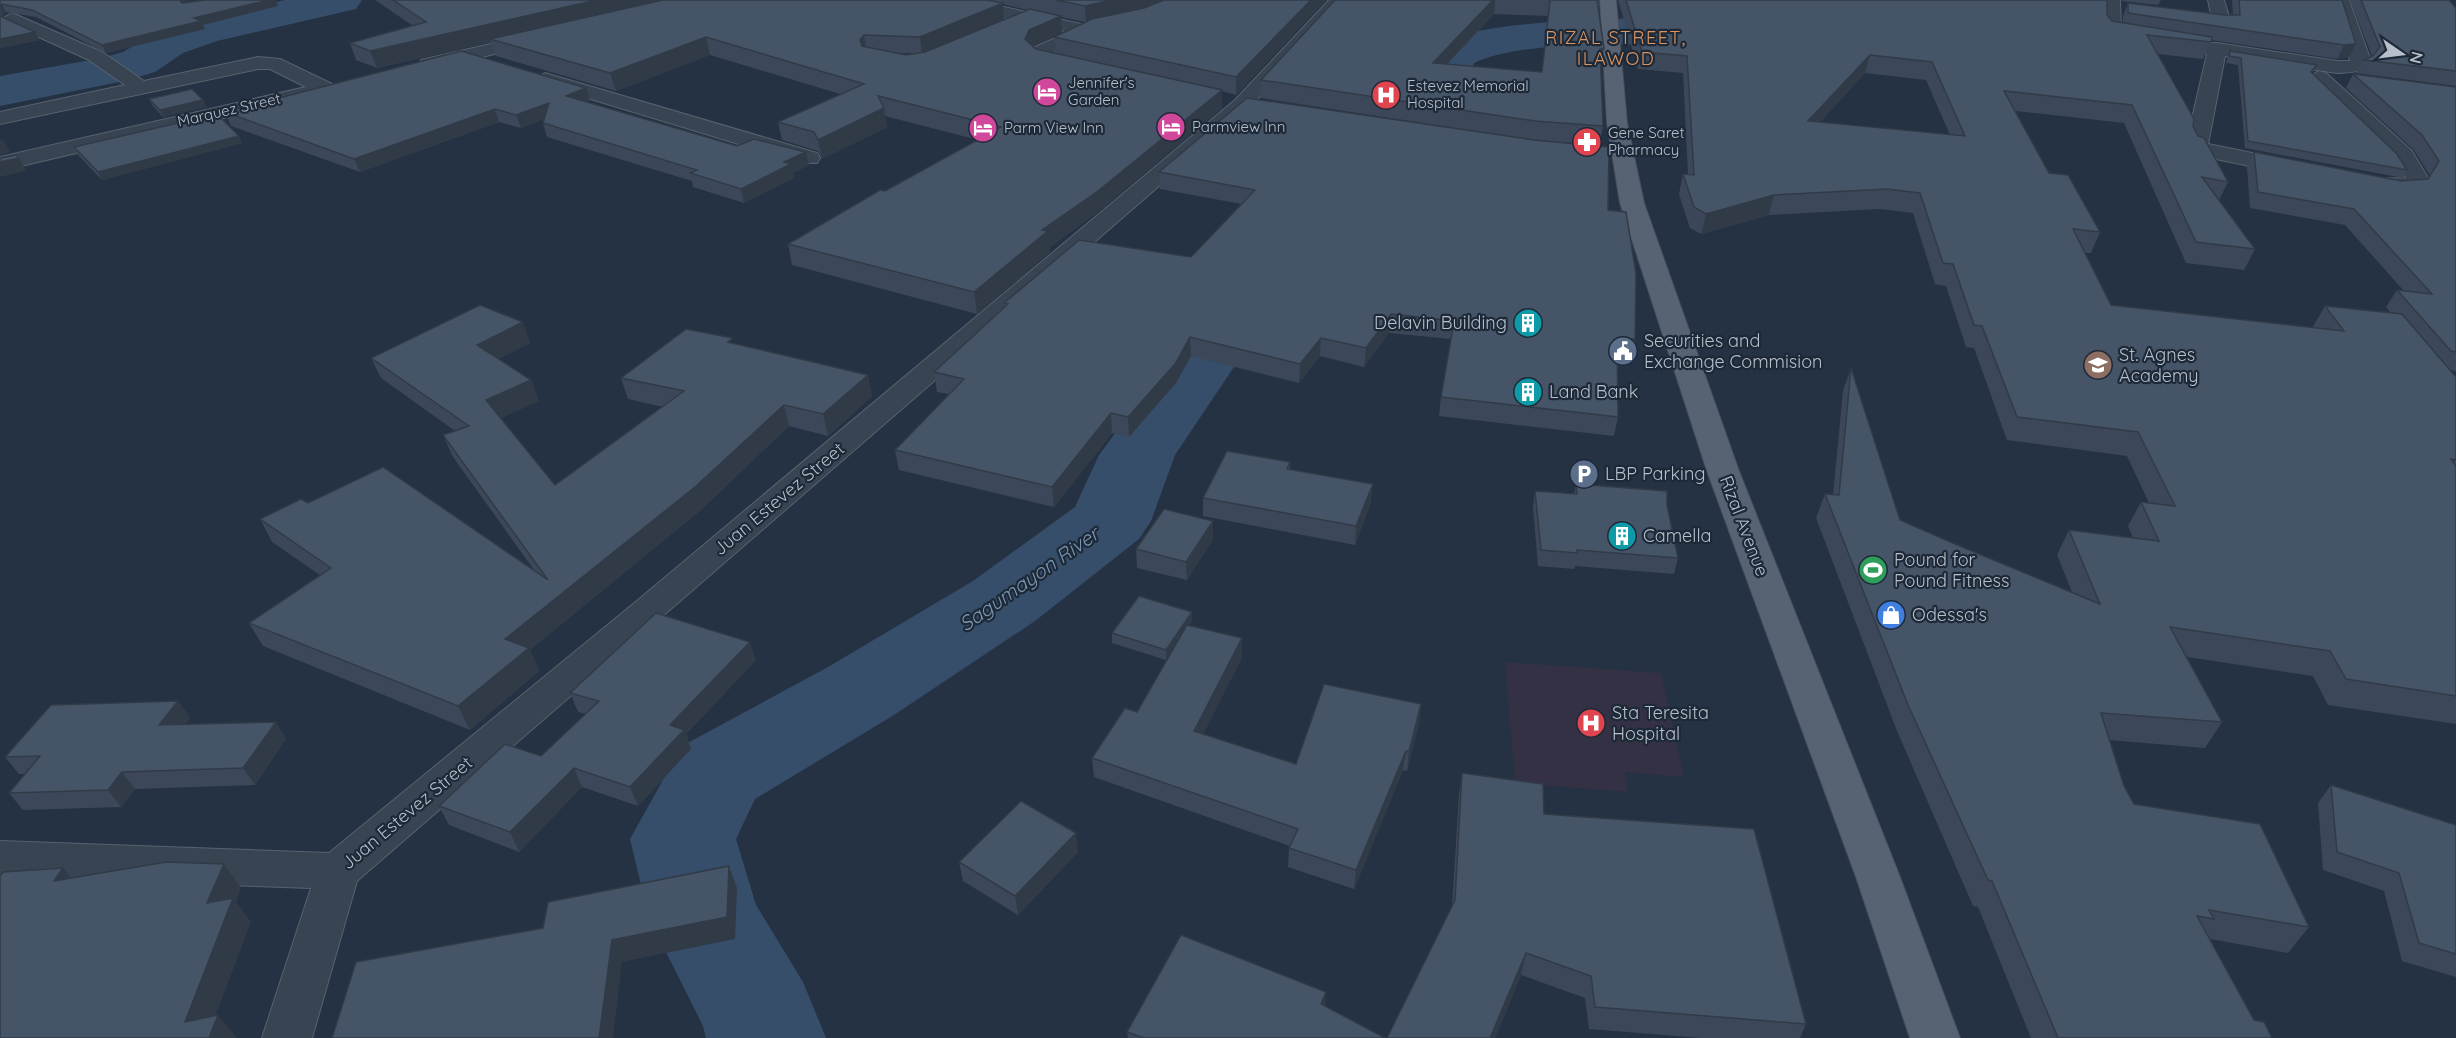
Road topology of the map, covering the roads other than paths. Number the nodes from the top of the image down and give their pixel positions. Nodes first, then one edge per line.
1 (948, 0) edge
2 (1338, 0) edge
3 (2216, 0) edge
4 (2341, 0) edge
5 (2089, 3) edge
6 (2116, 5) edge
7 (2170, 14) edge
8 (1029, 18) junction
9 (1610, 18) edge
10 (2193, 18) junction
11 (1107, 25) edge
12 (11, 26) edge
13 (1086, 30) junction
14 (998, 31) edge
15 (556, 34) edge
16 (2162, 41) edge
17 (2217, 49) junction
18 (466, 55) junction
19 (500, 65) edge
20 (411, 68) edge
21 (1091, 70) edge
22 (2319, 71) junction
23 (523, 72) edge
24 (345, 83) edge
25 (2365, 83) edge
26 (139, 87) junction
27 (324, 88) junction
28 (0, 118) edge
29 (809, 158) edge
30 (0, 164) edge
31 (2312, 172) edge
32 (2358, 181) edge
33 (0, 859) edge
34 (338, 871) junction
35 (287, 1038) edge
36 (1935, 1038) edge

1 - 8 street
2 - 34 street, Juan Estevez Street
3 - 10 street
4 - 22 street
5 - 6 street
6 - 16 street
7 - 10 street
8 - 13 street
8 - 14 street
9 - 36 main road, Rizal Avenue
10 - 17 street
11 - 13 street
12 - 26 street
13 - 21 street
15 - 18 street
17 - 22 street
17 - 31 street
18 - 19 street
18 - 20 street
22 - 25 street
22 - 32 street
23 - 29 street
24 - 27 street, Marquez Street
26 - 27 street
26 - 28 street
27 - 30 street, Marquez Street
33 - 34 street
34 - 35 street, Juan Estevez Street

